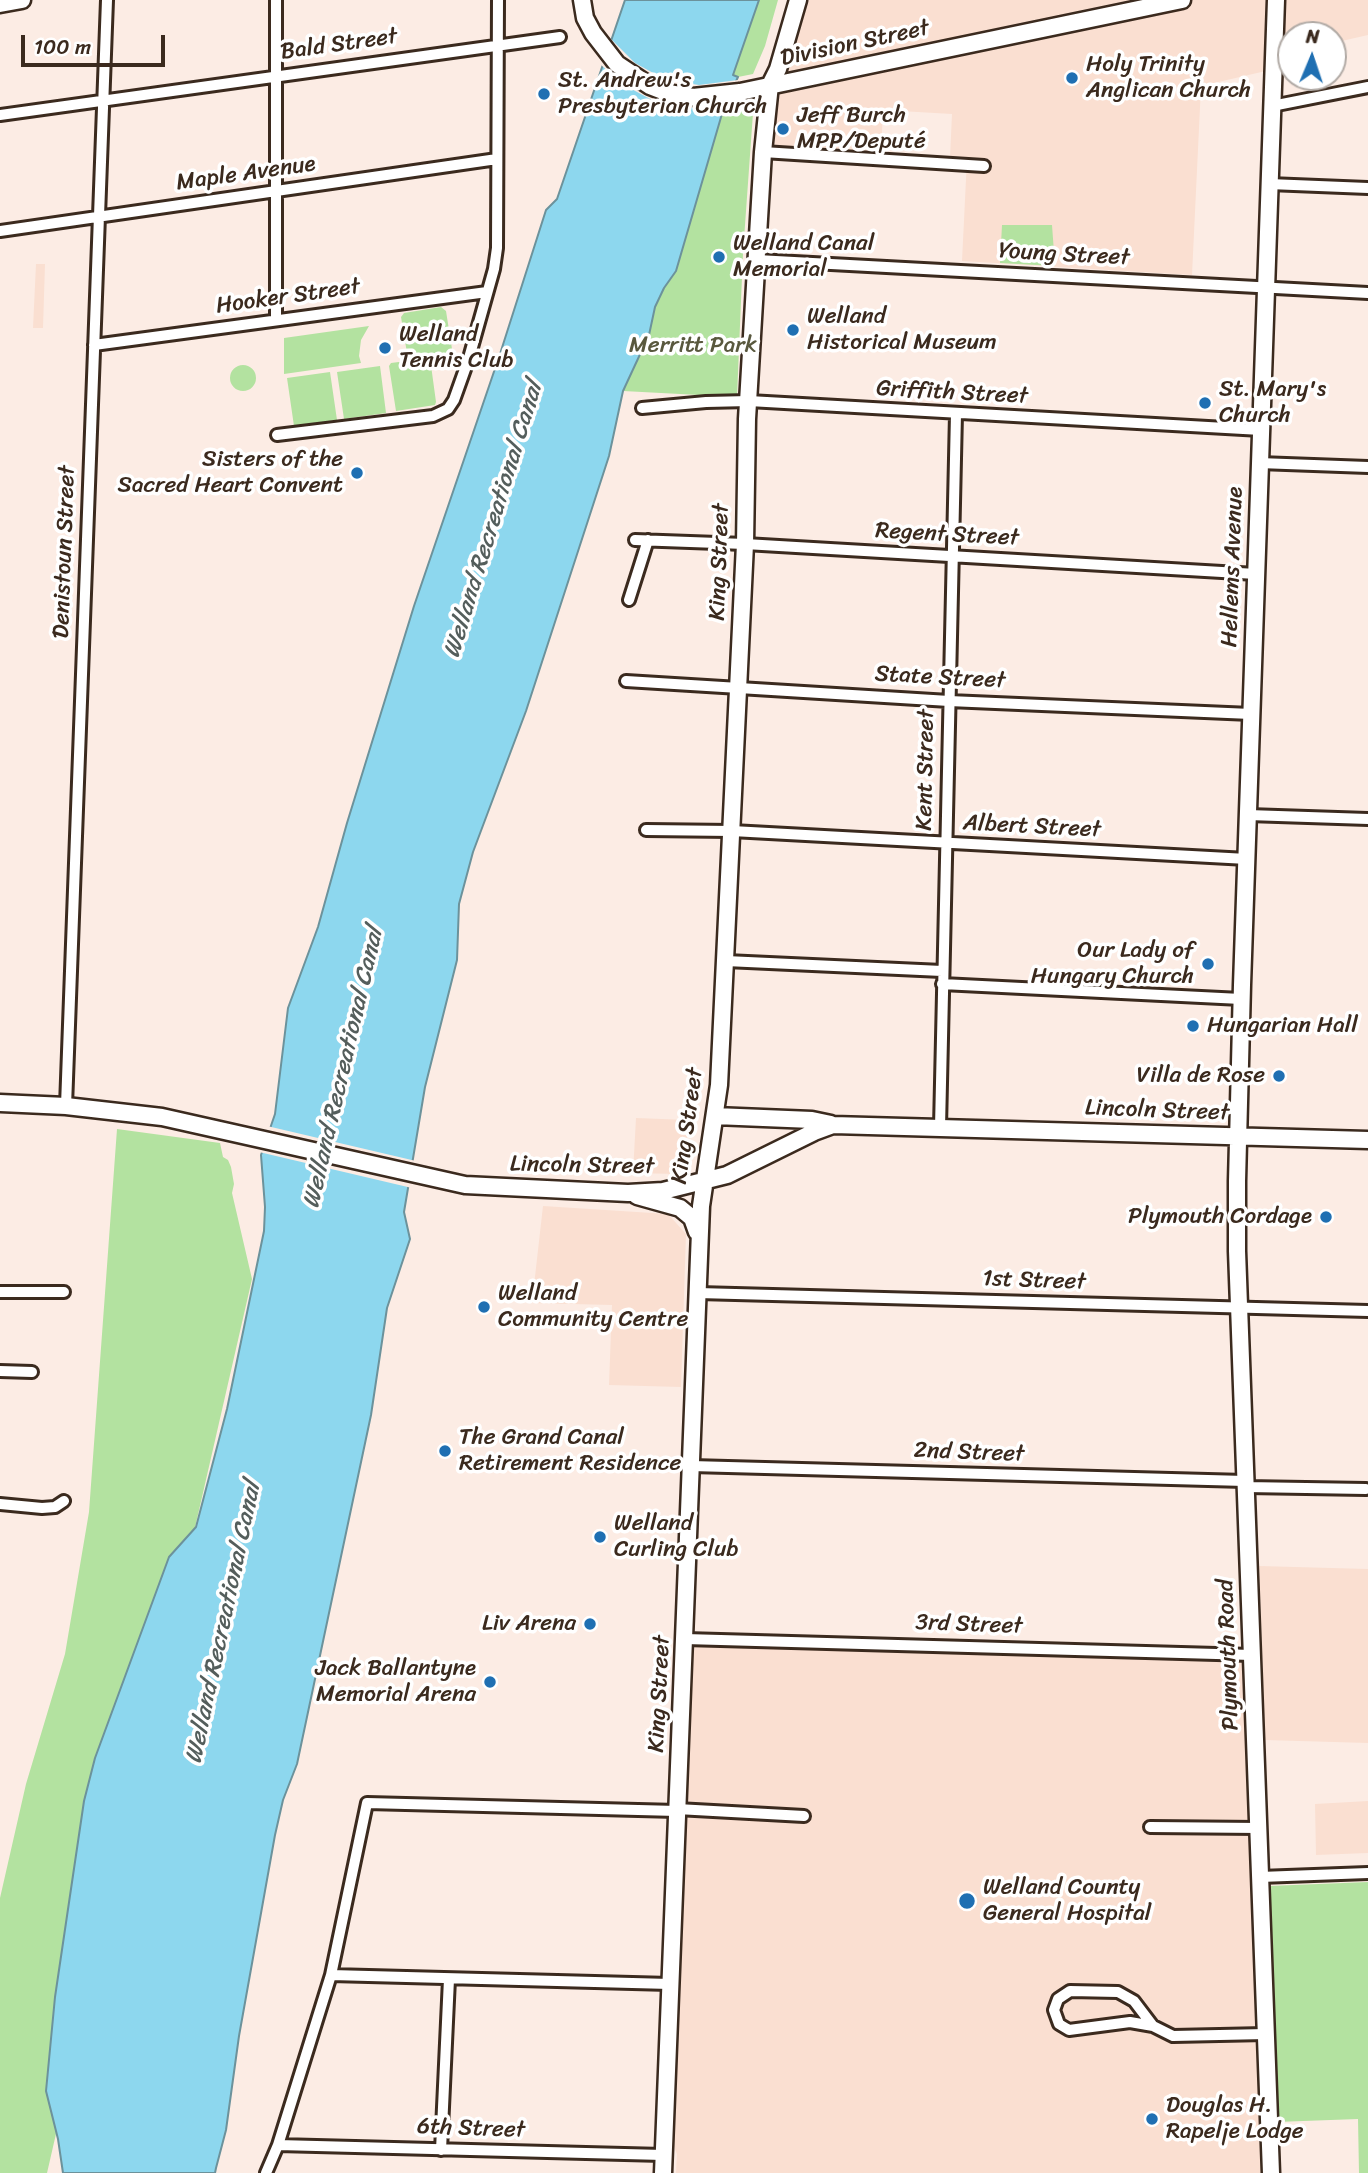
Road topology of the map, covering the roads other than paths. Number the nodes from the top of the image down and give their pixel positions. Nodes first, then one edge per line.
1 (22, 0) edge
2 (107, 0) edge
3 (276, 0) edge
4 (498, 0) edge
5 (582, 0) edge
6 (786, 0) edge
7 (798, 0) edge
8 (1182, 0) edge
9 (1276, 0) edge
10 (0, 4) edge
11 (1131, 5) edge
12 (560, 37) dead end
13 (498, 44) junction
14 (276, 76) junction
15 (770, 85) junction
16 (1368, 87) edge
17 (103, 100) junction
18 (1272, 106) junction
19 (0, 115) edge
20 (763, 152) junction
21 (497, 159) junction
22 (984, 166) dead end
23 (1269, 184) junction
24 (1368, 188) edge
25 (276, 190) junction
26 (99, 217) junction
27 (0, 231) edge
28 (757, 260) junction
29 (1265, 288) junction
30 (488, 292) junction
31 (1368, 293) edge
32 (276, 320) junction
33 (94, 345) junction
34 (749, 401) junction
35 (642, 408) dead end
36 (956, 414) junction
37 (1261, 430) junction
38 (277, 435) dead end
39 (1259, 463) junction
40 (1368, 467) edge
41 (635, 540) dead end
42 (648, 540) junction
43 (745, 544) junction
44 (953, 557) junction
45 (1256, 574) junction
46 (629, 600) dead end
47 (626, 681) dead end
48 (738, 687) junction
49 (949, 701) junction
50 (1251, 714) junction
51 (1248, 815) junction
52 (1368, 819) edge
53 (646, 830) dead end
54 (732, 831) junction
55 (946, 843) junction
56 (1247, 859) junction
57 (726, 961) junction
58 (942, 971) junction
59 (942, 984) junction
60 (1241, 999) junction
61 (0, 1103) edge
62 (66, 1105) junction
63 (715, 1116) junction
64 (833, 1125) junction
65 (940, 1127) junction
66 (1238, 1136) junction
67 (1368, 1140) edge
68 (704, 1182) junction
69 (628, 1193) junction
70 (699, 1238) junction
71 (0, 1292) edge
72 (64, 1292) dead end
73 (698, 1293) junction
74 (1240, 1308) junction
75 (1368, 1311) edge
76 (0, 1371) edge
77 (32, 1372) dead end
78 (691, 1466) junction
79 (1245, 1484) junction
80 (1366, 1489) dead end
81 (64, 1501) dead end
82 (0, 1504) edge
83 (685, 1639) junction
84 (1252, 1655) junction
85 (677, 1810) junction
86 (804, 1816) dead end
87 (1150, 1826) dead end
88 (1259, 1828) junction
89 (1368, 1873) edge
90 (1260, 1877) junction
91 (331, 1975) junction
92 (449, 1979) junction
93 (670, 1984) junction
94 (1153, 2026) junction
95 (1266, 2034) junction
96 (278, 2145) junction
97 (441, 2150) junction
98 (663, 2155) junction
99 (266, 2173) edge
100 (663, 2173) edge
101 (1271, 2173) edge

1 - 10 main road
2 - 17 street, Denistoun Street
3 - 14 street
4 - 13 street
5 - 15 main road, Division Street
6 - 15 main road, King Street
7 - 15 main road, King Street
8 - 11 main road, Division Street
9 - 18 main road, Hellems Avenue
11 - 15 main road, Division Street
12 - 13 street, Bald Street
13 - 14 street, Bald Street
13 - 21 street
14 - 17 street, Bald Street
14 - 25 street
15 - 20 main road, King Street
16 - 18 street
17 - 19 street, Bald Street
17 - 26 street, Denistoun Street
18 - 23 main road, Hellems Avenue
20 - 22 street
20 - 28 main road, King Street
21 - 25 street, Maple Avenue
21 - 30 street
23 - 24 street
23 - 29 main road, Hellems Avenue
25 - 26 street, Maple Avenue
25 - 32 street
26 - 27 street, Maple Avenue
26 - 33 street, Denistoun Street
28 - 29 street, Young Street
28 - 34 main road, King Street
29 - 31 street, Young Street
29 - 37 main road, Hellems Avenue
30 - 32 street, Hooker Street
30 - 38 street
32 - 33 street, Hooker Street
33 - 62 street, Denistoun Street
34 - 35 street, Griffith Street
34 - 36 street, Griffith Street
34 - 43 main road, King Street
36 - 37 street, Griffith Street
36 - 44 street, Kent Street
37 - 39 main road, Hellems Avenue
39 - 40 street
39 - 45 main road, Hellems Avenue
41 - 42 street, Regent Street
42 - 43 street, Regent Street
42 - 46 street
43 - 44 street, Regent Street
43 - 48 main road, King Street
44 - 45 street, Regent Street
44 - 49 street, Kent Street
45 - 50 main road, Hellems Avenue
47 - 48 street, State Street
48 - 49 street, State Street
48 - 54 main road, King Street
49 - 50 street, State Street
49 - 55 street, Kent Street
50 - 51 main road, Hellems Avenue
51 - 52 street
51 - 56 main road, Hellems Avenue
53 - 54 street, Albert Street
54 - 55 street, Albert Street
54 - 57 main road, King Street
55 - 56 street, Albert Street
55 - 58 street, Kent Street
56 - 60 main road, Hellems Avenue
57 - 58 street
57 - 63 main road, King Street
58 - 59 street, Kent Street
59 - 60 street
59 - 65 street, Kent Street
60 - 66 main road, Hellems Avenue
61 - 62 main road, Lincoln Street
62 - 69 main road, Lincoln Street
63 - 64 main road
63 - 68 main road, King Street
64 - 65 main road, Lincoln Street
64 - 68 main road, Lincoln Street
65 - 66 main road, Lincoln Street
66 - 67 main road, Lincoln Street
66 - 74 main road, Plymouth Road
68 - 69 main road, Lincoln Street
68 - 70 main road, King Street
69 - 70 main road
70 - 73 main road, King Street
71 - 72 street
73 - 74 street, 1st Street
73 - 78 main road, King Street
74 - 75 street, 1st Street
74 - 79 main road, Plymouth Road
76 - 77 street
78 - 79 street, 2nd Street
78 - 83 main road, King Street
79 - 80 street, 2nd Street
79 - 84 main road, Plymouth Road
81 - 82 street
83 - 84 street, 3rd Street
83 - 85 main road, King Street
84 - 88 main road, Plymouth Road
85 - 86 street
85 - 91 street
85 - 93 main road, King Street
87 - 88 street
88 - 90 main road, Plymouth Road
89 - 90 street
90 - 95 main road, Plymouth Road
91 - 92 street
91 - 96 street
92 - 93 street
92 - 97 street
93 - 98 main road, King Street
94 - 94 street
94 - 95 street
95 - 101 main road, Plymouth Road
96 - 97 street, 6th Street
96 - 99 street
97 - 98 street, 6th Street
98 - 100 main road, King Street

